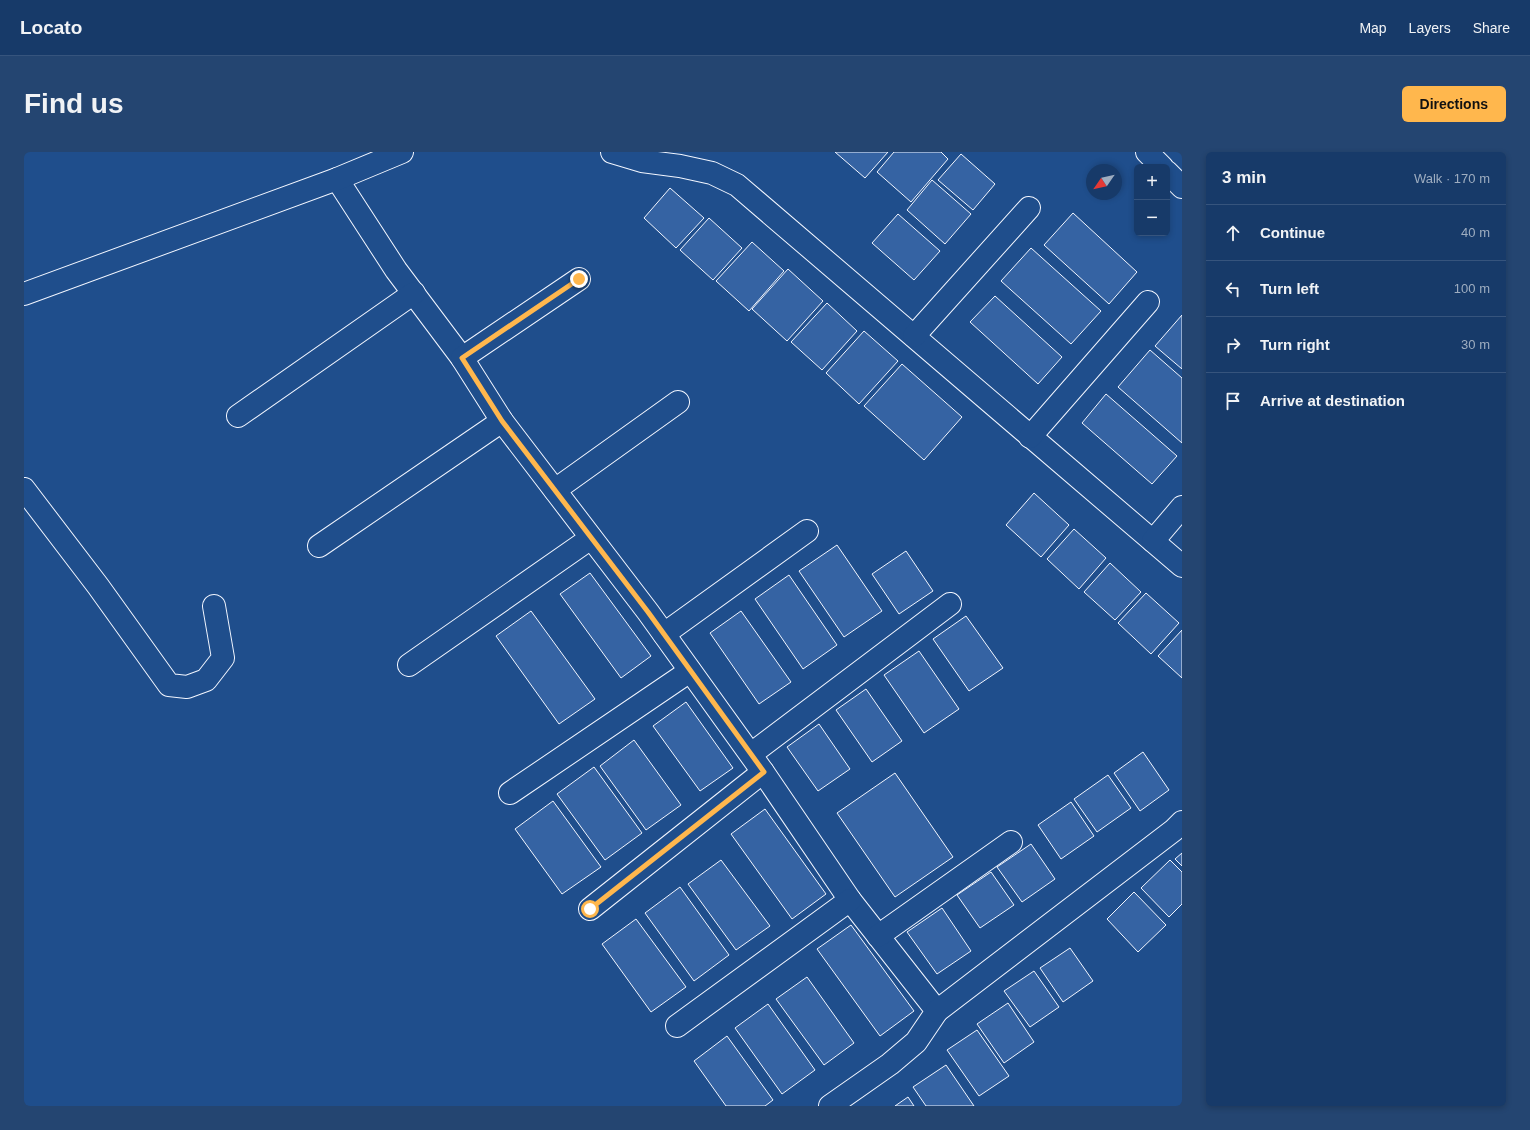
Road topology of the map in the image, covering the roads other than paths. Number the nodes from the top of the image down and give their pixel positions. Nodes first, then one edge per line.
1 (402, 152) edge
2 (612, 152) edge
3 (1147, 152) edge
4 (1159, 164) edge
5 (1170, 175) edge
6 (337, 179) junction
7 (1182, 187) edge
8 (1029, 208) dead end
9 (579, 279) dead end
10 (414, 293) junction
11 (24, 294) edge
12 (1148, 302) dead end
13 (914, 336) junction
14 (462, 358) junction
15 (678, 402) dead end
16 (238, 416) dead end
17 (502, 421) junction
18 (1030, 437) junction
19 (24, 489) edge
20 (556, 490) junction
21 (1182, 507) edge
22 (807, 531) dead end
23 (591, 538) junction
24 (1153, 541) junction
25 (319, 546) dead end
26 (1182, 566) edge
27 (950, 604) dead end
28 (214, 606) dead end
29 (664, 634) junction
30 (409, 665) dead end
31 (690, 671) junction
32 (751, 754) junction
33 (764, 772) junction
34 (510, 793) dead end
35 (1182, 822) edge
36 (1011, 842) dead end
37 (850, 900) junction
38 (590, 909) dead end
39 (878, 936) junction
40 (937, 1011) junction
41 (677, 1026) dead end
42 (830, 1106) edge

1 - 6 street
2 - 13 street
3 - 4 street
5 - 7 street
6 - 10 street
6 - 11 street
8 - 13 street
9 - 14 street
10 - 14 street
10 - 16 street
12 - 18 street
13 - 18 street
14 - 17 street
15 - 20 street
17 - 20 street
17 - 25 street
18 - 24 street
19 - 28 street
20 - 23 street
21 - 24 street
22 - 29 street
23 - 29 street
23 - 30 street
24 - 26 street
27 - 32 street
29 - 31 street
31 - 32 street
31 - 34 street
32 - 33 street
33 - 37 street
33 - 38 street
35 - 40 street
36 - 39 street
37 - 39 street
37 - 41 street
39 - 40 street
40 - 42 street

